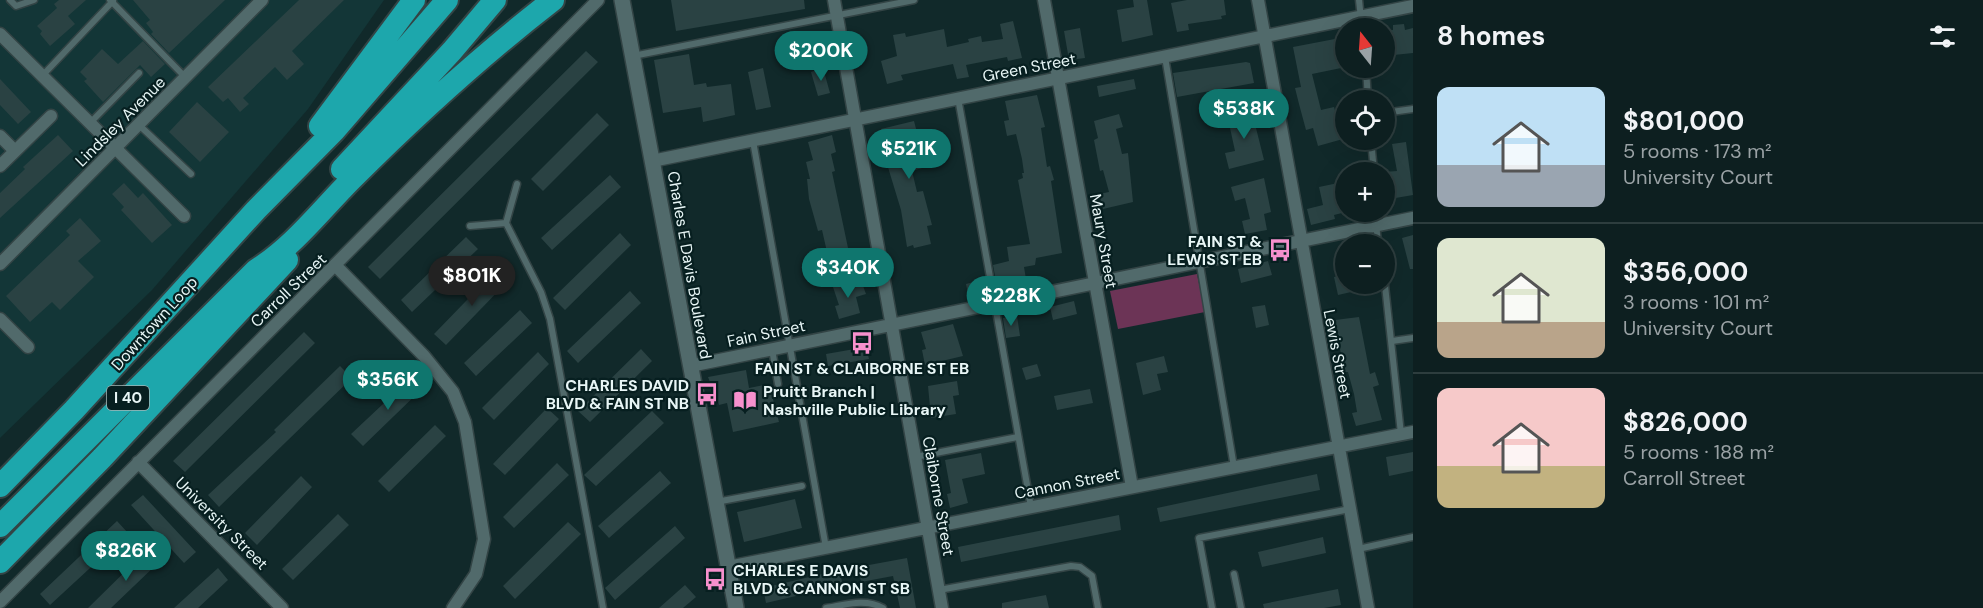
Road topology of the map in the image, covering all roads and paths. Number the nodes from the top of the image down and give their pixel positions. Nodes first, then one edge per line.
1 (10, 0) edge
2 (34, 0) edge
3 (262, 0) edge
4 (414, 0) edge
5 (447, 0) edge
6 (495, 0) edge
7 (552, 0) edge
8 (598, 0) edge
9 (621, 0) edge
10 (834, 0) edge
11 (914, 0) edge
12 (1044, 0) edge
13 (1258, 0) edge
14 (1359, 0) edge
15 (112, 1) edge
16 (1413, 6) edge
17 (836, 16) junction
18 (1361, 18) edge
19 (1374, 18) edge
20 (1335, 26) edge
21 (0, 34) edge
22 (1265, 35) junction
23 (632, 56) junction
24 (1165, 56) junction
25 (139, 73) dead end
26 (41, 76) junction
27 (186, 78) junction
28 (1058, 79) junction
29 (957, 98) junction
30 (1413, 109) edge
31 (1395, 111) edge
32 (51, 116) dead end
33 (855, 120) junction
34 (89, 124) junction
35 (139, 125) junction
36 (0, 136) edge
37 (753, 141) junction
38 (116, 149) junction
39 (15, 151) junction
40 (652, 161) junction
41 (0, 165) edge
42 (190, 174) dead end
43 (351, 180) junction
44 (517, 184) dead end
45 (256, 210) junction
46 (183, 216) dead end
47 (1413, 218) edge
48 (1375, 222) edge
49 (506, 223) junction
50 (470, 226) dead end
51 (1375, 226) junction
52 (1376, 234) edge
53 (1300, 241) junction
54 (1200, 261) junction
55 (0, 264) edge
56 (336, 266) junction
57 (256, 270) junction
58 (1094, 283) junction
59 (1386, 294) edge
60 (993, 303) junction
61 (0, 319) edge
62 (891, 323) junction
63 (1413, 338) edge
64 (1392, 341) junction
65 (791, 344) junction
66 (28, 347) dead end
67 (772, 349) junction
68 (690, 366) junction
69 (778, 384) dead end
70 (74, 410) junction
71 (1407, 433) edge
72 (1018, 437) junction
73 (1339, 446) junction
74 (915, 457) junction
75 (138, 462) junction
76 (1234, 467) junction
77 (0, 468) edge
78 (0, 486) edge
79 (802, 486) dead end
80 (1132, 487) junction
81 (716, 502) junction
82 (1031, 507) junction
83 (1350, 509) junction
84 (0, 526) edge
85 (927, 527) junction
86 (1413, 537) edge
87 (826, 548) junction
88 (1357, 549) junction
89 (0, 562) edge
90 (728, 567) junction
91 (1234, 574) dead end
92 (939, 590) junction
93 (0, 602) edge
94 (282, 608) edge
95 (453, 608) edge
96 (603, 608) edge
97 (736, 608) edge
98 (826, 608) edge
99 (883, 608) edge
100 (942, 608) edge
101 (1098, 608) edge
102 (1212, 608) edge
103 (1240, 608) edge
104 (1368, 608) edge

1 - 2 lane
3 - 27 street, Lindsley Avenue
4 - 45 highway
5 - 45 highway, I 40
6 - 57 highway
7 - 43 highway, I 40
8 - 56 street, Carroll Street
9 - 23 street, Charles E Davis Boulevard
10 - 17 street, Claiborne Street
11 - 17 lane
12 - 28 street, Maury Street
13 - 22 street, Lewis Street
14 - 18 lane
15 - 26 lane
15 - 27 lane
16 - 19 street, Green Street
17 - 23 lane
17 - 33 street, Claiborne Street
20 - 22 street, Green Street
21 - 26 street
22 - 24 street, Green Street
22 - 53 street, Lewis Street
23 - 40 street, Charles E Davis Boulevard
24 - 28 street, Green Street
24 - 54 lane
25 - 34 lane
26 - 34 street
27 - 35 street, Lindsley Avenue
28 - 29 street, Green Street
28 - 58 street, Maury Street
29 - 33 street, Green Street
29 - 60 lane
30 - 31 lane
32 - 39 street
33 - 37 street, Green Street
33 - 62 street, Claiborne Street
34 - 38 street
35 - 38 street, Lindsley Avenue
35 - 42 lane
36 - 39 street
37 - 40 street, Green Street
37 - 65 lane
38 - 46 street
38 - 55 street, Lindsley Avenue
39 - 41 street
40 - 68 street, Charles E Davis Boulevard
43 - 57 highway, I 40
43 - 89 highway
44 - 49 lane
45 - 70 highway, Downtown Loop / I 40
47 - 51 street, Fain Street
48 - 51 lane
49 - 50 lane
49 - 96 lane
51 - 52 lane
51 - 53 street, Fain Street
53 - 54 street, Fain Street
53 - 73 street, Lewis Street
54 - 58 street, Fain Street
54 - 76 lane
56 - 75 street, Carroll Street
56 - 95 street
57 - 84 highway, Downtown Loop / I 40
58 - 60 street, Fain Street
58 - 80 street, Maury Street
59 - 64 lane
60 - 62 street, Fain Street
60 - 72 lane
61 - 66 street
62 - 65 street, Fain Street
62 - 74 street, Claiborne Street
63 - 64 lane
64 - 71 lane
65 - 67 street, Fain Street
65 - 87 lane
67 - 68 street, Fain Street
67 - 69 lane
68 - 81 street, Charles E Davis Boulevard
70 - 77 highway
70 - 78 highway, Downtown Loop / I 40
71 - 73 street, Cannon Street
72 - 74 lane
72 - 82 lane
73 - 76 street, Cannon Street
73 - 83 street, Lewis Street
74 - 85 street, Claiborne Street
75 - 93 street, Carroll Street
75 - 94 street, University Street
76 - 80 street, Cannon Street
79 - 81 lane
80 - 82 street, Cannon Street
81 - 90 street, Charles E Davis Boulevard
82 - 85 street, Cannon Street
83 - 88 street, Lewis Street
83 - 102 lane
85 - 87 street, Cannon Street
85 - 92 street, Claiborne Street
86 - 88 lane
87 - 90 street, Cannon Street
88 - 104 street, Lewis Street
90 - 97 street, Charles E Davis Boulevard
91 - 103 lane
92 - 100 street, Claiborne Street
92 - 101 lane
98 - 99 lane

